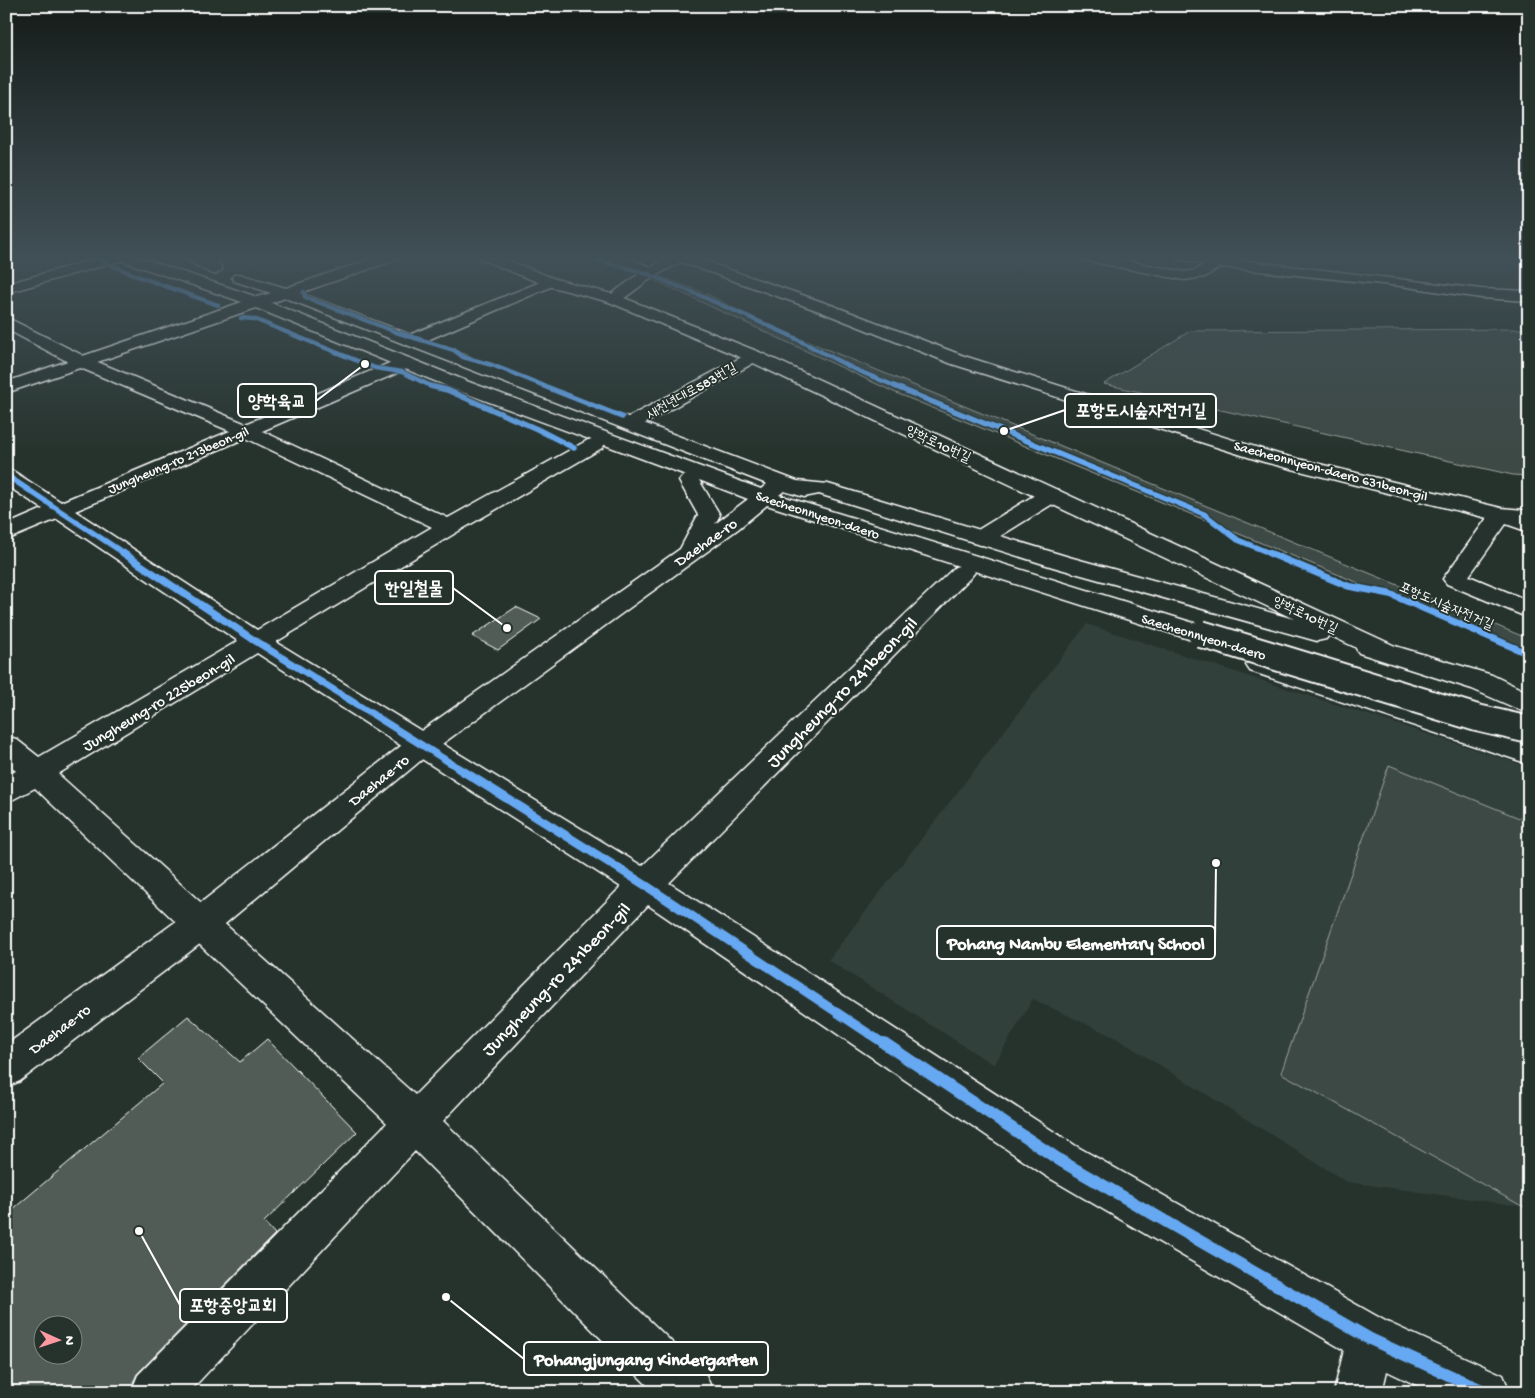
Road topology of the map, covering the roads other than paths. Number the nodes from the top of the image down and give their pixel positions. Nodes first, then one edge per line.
1 (200, 321) edge
2 (302, 321) edge
3 (359, 321) edge
4 (457, 321) edge
5 (668, 321) edge
6 (859, 321) edge
7 (6, 322) edge
8 (410, 341) junction
9 (753, 356) junction
10 (82, 362) junction
11 (405, 363) junction
12 (6, 388) edge
13 (559, 422) junction
14 (630, 424) junction
15 (244, 430) junction
16 (595, 444) junction
17 (6, 475) edge
18 (689, 481) junction
19 (773, 493) junction
20 (1051, 495) junction
21 (60, 509) junction
22 (1501, 515) junction
23 (1529, 515) edge
24 (1529, 525) edge
25 (448, 527) junction
26 (6, 533) edge
27 (981, 538) junction
28 (690, 551) junction
29 (963, 572) junction
30 (1529, 610) edge
31 (1205, 626) junction
32 (257, 642) junction
33 (1384, 651) junction
34 (1426, 664) junction
35 (1529, 704) edge
36 (1529, 714) edge
37 (1529, 730) edge
38 (1462, 732) junction
39 (421, 745) junction
40 (6, 746) edge
41 (1529, 753) edge
42 (38, 773) junction
43 (6, 790) edge
44 (645, 885) junction
45 (201, 923) junction
46 (6, 1068) edge
47 (415, 1122) junction
48 (1370, 1339) junction
49 (155, 1392) edge
50 (690, 1392) edge
51 (1358, 1392) edge
52 (1486, 1392) edge

1 - 10 main road
2 - 11 main road, Saecheonnyeon-daero
3 - 8 main road, Saecheonnyeon-daero
4 - 8 main road
5 - 9 main road, 양학로10번길
6 - 22 main road, Saecheonnyeon-daero 631beon-gil
7 - 10 main road
8 - 14 main road, Saecheonnyeon-daero
9 - 14 main road, 새천년대로583번길
9 - 20 main road, 양학로10번길
10 - 12 main road
10 - 15 main road
11 - 13 main road, Saecheonnyeon-daero
11 - 15 main road, Jungheung-ro 213beon-gil
13 - 16 main road
13 - 19 main road, Saecheonnyeon-daero
14 - 19 main road, Saecheonnyeon-daero
15 - 21 main road, Jungheung-ro 213beon-gil
15 - 25 main road
16 - 18 main road
16 - 25 main road, Jungheung-ro 225beon-gil
17 - 21 main road
18 - 19 main road
18 - 28 main road
19 - 27 main road
19 - 28 main road, Daehae-ro
19 - 29 main road
19 - 31 main road, Saecheonnyeon-daero
20 - 27 main road
20 - 33 main road, 양학로10번길
21 - 26 main road, Jungheung-ro 213beon-gil
21 - 32 main road
22 - 23 main road
22 - 24 main road, Saecheonnyeon-daero 631beon-gil
22 - 30 main road
25 - 32 main road, Jungheung-ro 225beon-gil
27 - 33 main road
28 - 39 main road, Daehae-ro
29 - 38 main road
29 - 44 main road, Jungheung-ro 241beon-gil
31 - 36 main road, Saecheonnyeon-daero
31 - 37 main road, Saecheonnyeon-daero, bridge
32 - 39 main road
32 - 42 main road, Jungheung-ro 225beon-gil
33 - 34 main road
34 - 35 main road
34 - 38 main road
38 - 41 main road
39 - 44 main road
39 - 45 main road, Daehae-ro
40 - 42 main road
42 - 43 main road, Jungheung-ro 225beon-gil
42 - 45 main road
44 - 47 main road, Jungheung-ro 241beon-gil
44 - 48 main road
45 - 46 main road, Daehae-ro
45 - 47 main road
47 - 49 main road, Jungheung-ro 241beon-gil
47 - 50 main road
48 - 51 main road
48 - 52 main road

